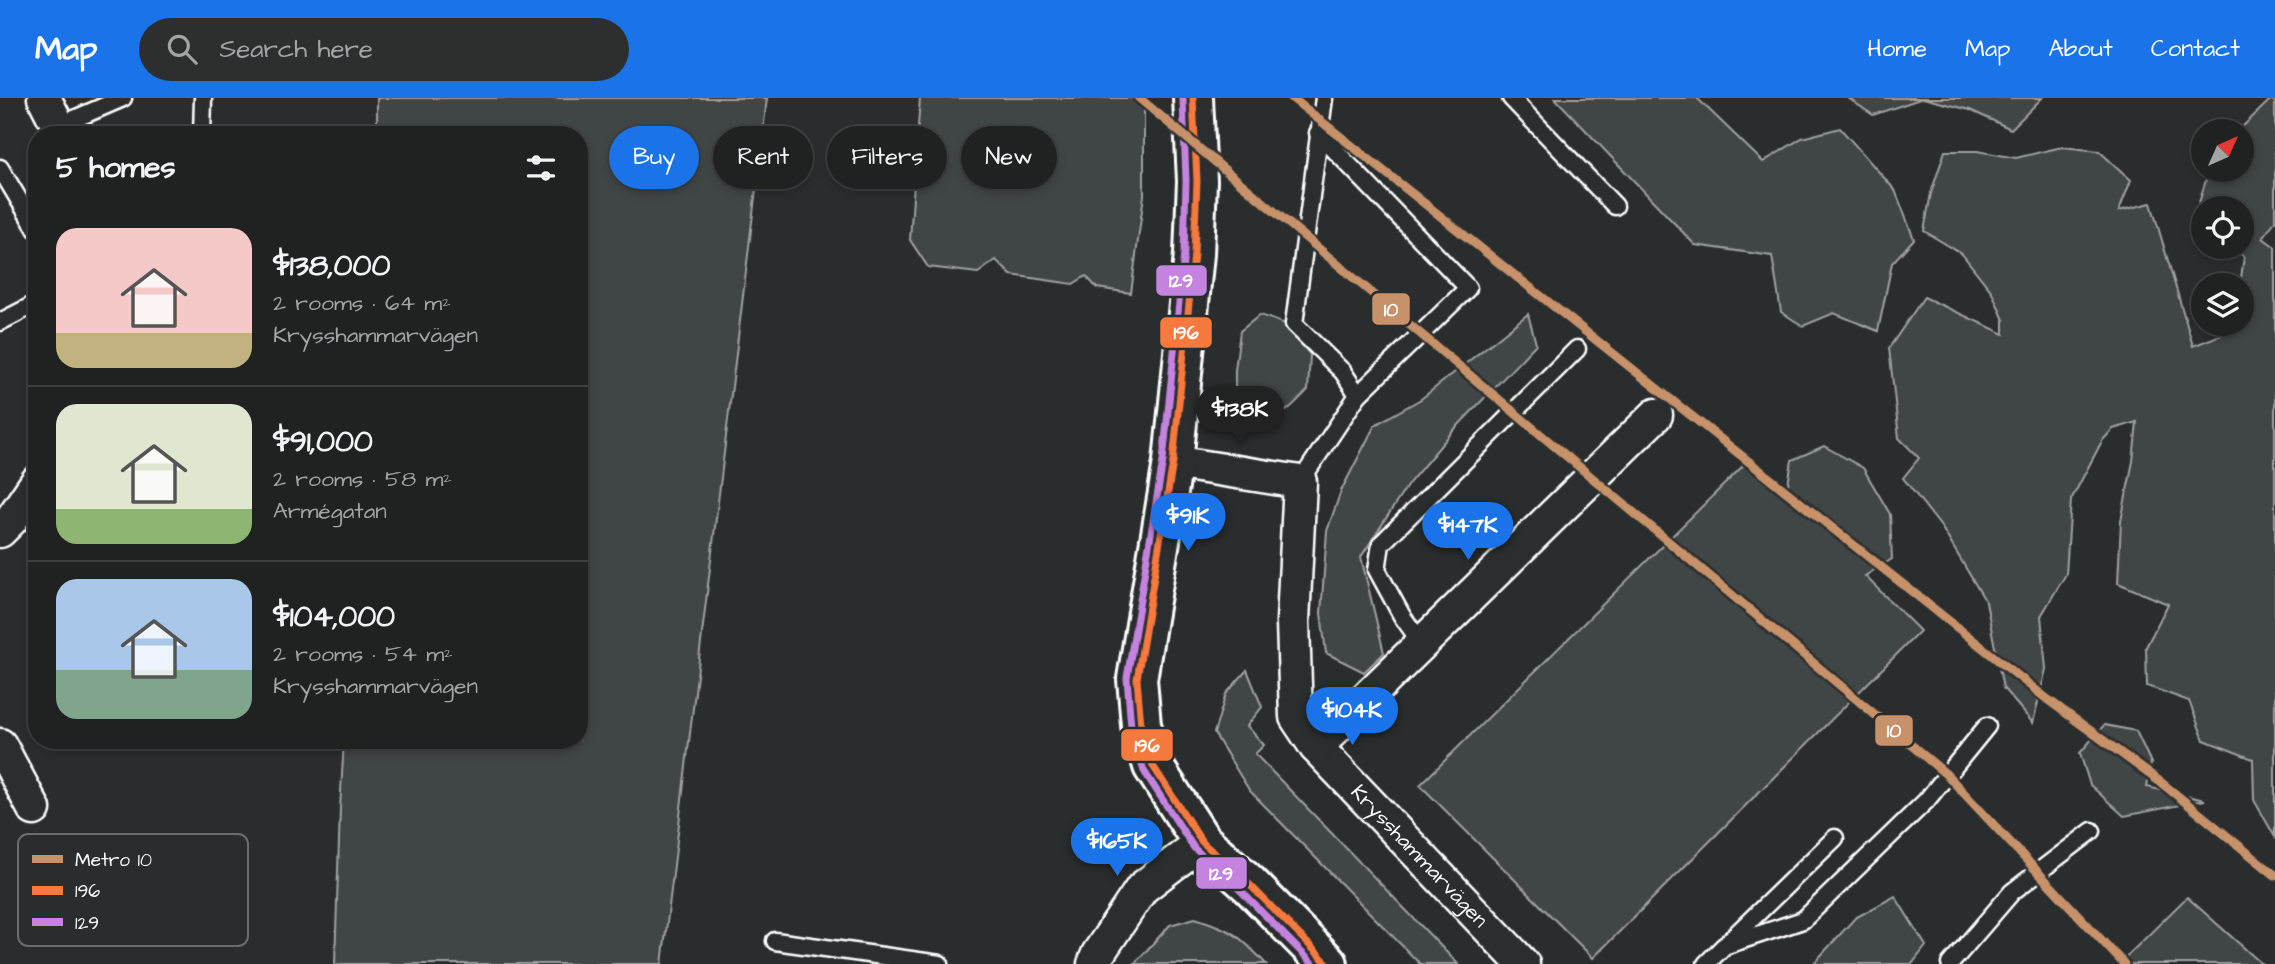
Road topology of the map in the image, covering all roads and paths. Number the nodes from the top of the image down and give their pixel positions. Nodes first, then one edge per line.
1 (44, 98) edge
2 (123, 98) edge
3 (203, 98) edge
4 (1193, 98) edge
5 (1324, 98) edge
6 (1511, 98) edge
7 (58, 126) edge
8 (70, 126) edge
9 (202, 126) edge
10 (1318, 133) junction
11 (1, 171) edge
12 (1615, 206) dead end
13 (28, 215) edge
14 (28, 308) edge
15 (0, 322) edge
16 (1577, 349) dead end
17 (1358, 395) junction
18 (1656, 415) dead end
19 (1173, 462) junction
20 (1300, 482) junction
21 (28, 495) edge
22 (0, 531) edge
23 (1422, 644) junction
24 (1987, 726) dead end
25 (0, 746) edge
26 (1316, 747) junction
27 (34, 809) dead end
28 (2092, 831) dead end
29 (1835, 838) dead end
30 (1202, 842) junction
31 (775, 941) dead end
32 (1724, 946) junction
33 (940, 964) edge
34 (1094, 964) edge
35 (1328, 964) edge
36 (1523, 964) edge
37 (1706, 964) edge
38 (1950, 964) edge

1 - 7 street
2 - 8 lane
3 - 9 lane
4 - 19 street
5 - 10 lane
6 - 12 lane
10 - 17 lane
10 - 17 lane
11 - 13 lane
14 - 15 lane
16 - 23 lane
17 - 20 lane
18 - 23 street
19 - 20 street
19 - 30 street
20 - 26 street, Krysshammarvägen
21 - 22 street
23 - 26 street
24 - 32 lane
25 - 27 street
26 - 36 street, Krysshammarvägen
28 - 38 lane
29 - 32 lane
30 - 34 street
30 - 35 street
31 - 33 lane
32 - 37 lane

